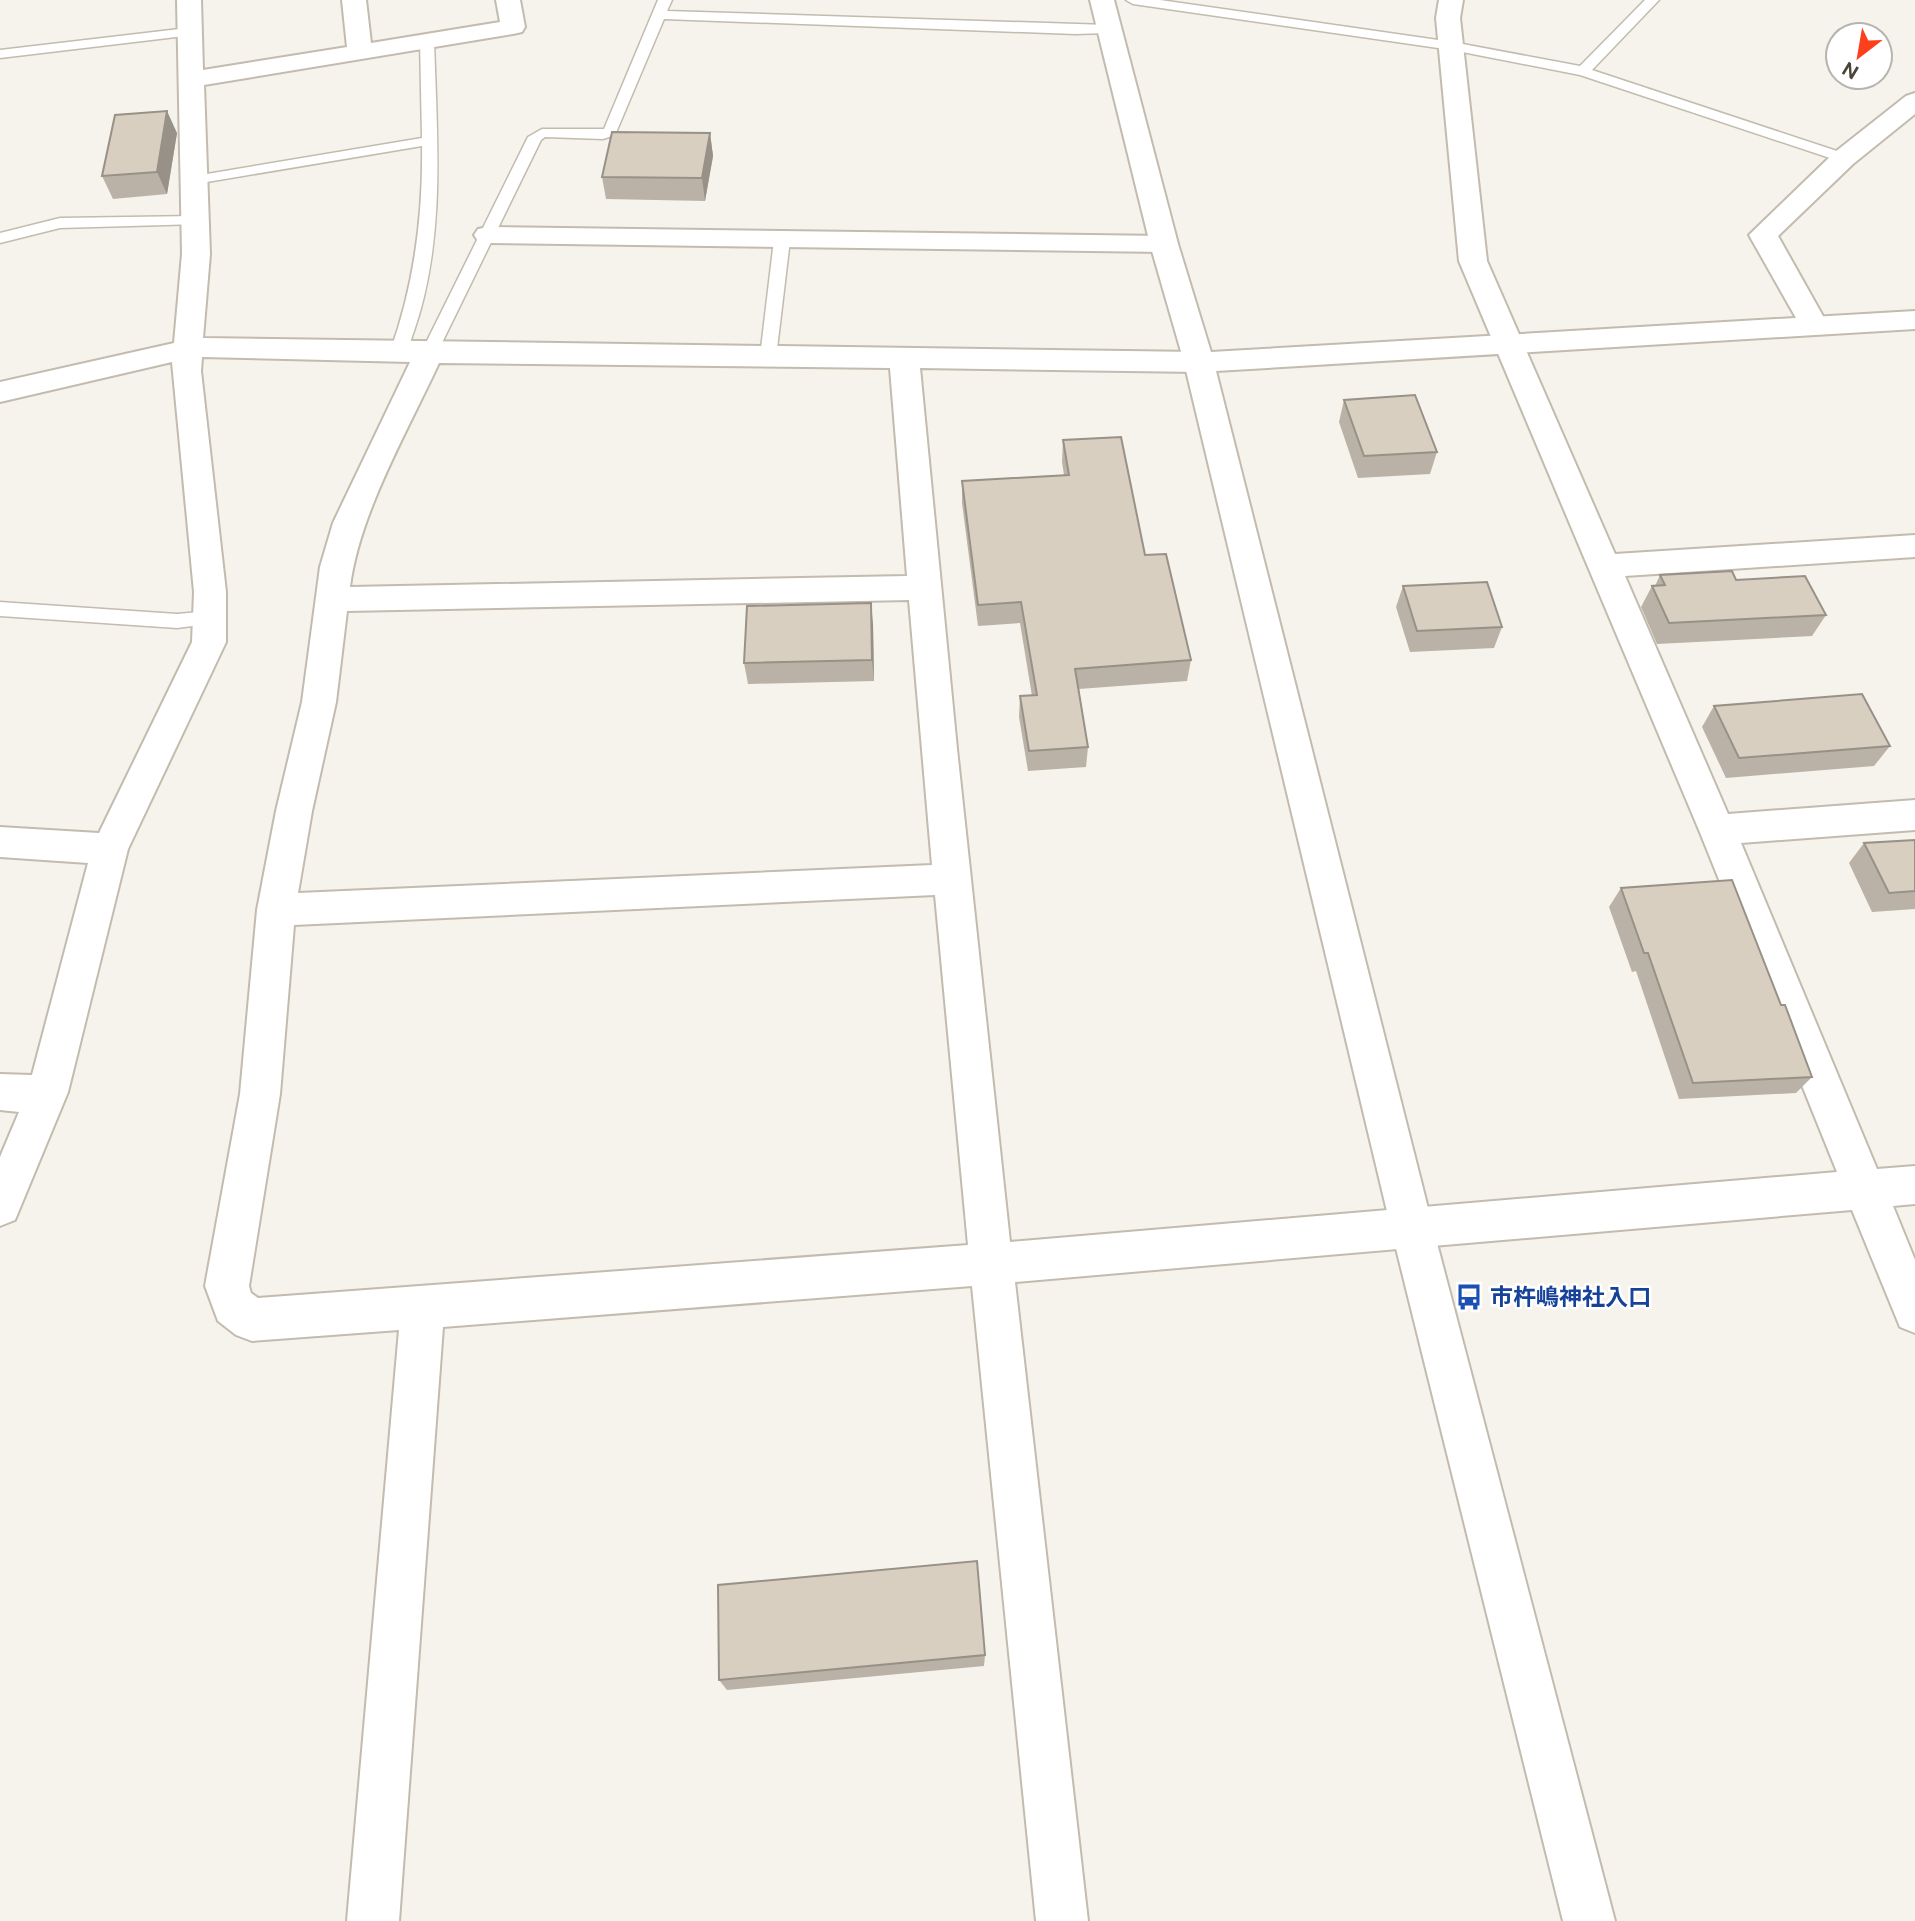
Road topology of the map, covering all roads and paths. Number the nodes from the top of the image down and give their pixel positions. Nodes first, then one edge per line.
1 (189, 0) edge
2 (354, 0) edge
3 (508, 0) edge
4 (664, 0) edge
5 (1133, 0) edge
6 (1451, 0) edge
7 (1652, 0) edge
8 (1105, 7) edge
9 (658, 15) junction
10 (188, 32) junction
11 (427, 41) junction
12 (1452, 46) junction
13 (360, 52) junction
14 (0, 54) edge
15 (1583, 71) junction
16 (191, 80) junction
17 (1915, 101) edge
18 (429, 141) junction
19 (1844, 158) junction
20 (195, 180) junction
21 (195, 221) junction
22 (488, 235) junction
23 (0, 238) edge
24 (782, 240) junction
25 (1164, 244) junction
26 (1915, 320) edge
27 (1814, 325) junction
28 (1509, 344) junction
29 (187, 349) junction
30 (414, 352) junction
31 (768, 357) junction
32 (904, 358) junction
33 (1199, 362) junction
34 (0, 392) edge
35 (1915, 547) edge
36 (1603, 566) junction
37 (923, 588) junction
38 (331, 599) junction
39 (0, 609) edge
40 (210, 618) junction
41 (1915, 816) edge
42 (1717, 830) junction
43 (0, 842) edge
44 (110, 849) junction
45 (952, 878) junction
46 (276, 910) junction
47 (0, 1092) edge
48 (48, 1092) junction
49 (1915, 1185) edge
50 (1863, 1189) junction
51 (0, 1206) edge
52 (1412, 1228) junction
53 (991, 1264) junction
54 (423, 1307) junction
55 (1915, 1312) edge
56 (373, 1921) edge
57 (1062, 1921) edge
58 (1590, 1921) edge

1 - 10 street
2 - 13 street
3 - 11 street
4 - 9 lane
5 - 12 lane
6 - 12 street
7 - 15 lane
8 - 9 lane
8 - 25 street
9 - 22 lane
10 - 14 lane
10 - 16 street
11 - 13 street
11 - 18 lane
12 - 15 lane
12 - 28 street
13 - 16 street
15 - 19 lane
16 - 20 street
17 - 19 street
18 - 20 lane
18 - 30 lane
19 - 27 street
20 - 21 street
21 - 23 lane
21 - 29 street
22 - 24 street
22 - 30 lane
24 - 25 street
24 - 31 lane
25 - 33 street
26 - 27 street
27 - 28 street
28 - 33 street
28 - 36 street
29 - 30 street
29 - 34 street
29 - 40 street
30 - 31 street
30 - 38 street
31 - 32 street
32 - 33 street
32 - 37 street
33 - 52 street
35 - 36 street
36 - 42 street
37 - 38 street
37 - 45 street
38 - 46 street
39 - 40 lane
40 - 44 street
41 - 42 street
42 - 50 street
43 - 44 street
44 - 48 street
45 - 46 street
45 - 53 street
46 - 54 street
47 - 48 street
48 - 51 street
49 - 50 street
50 - 52 street
50 - 55 street
52 - 53 street
52 - 58 street
53 - 54 street
53 - 57 street
54 - 56 street

